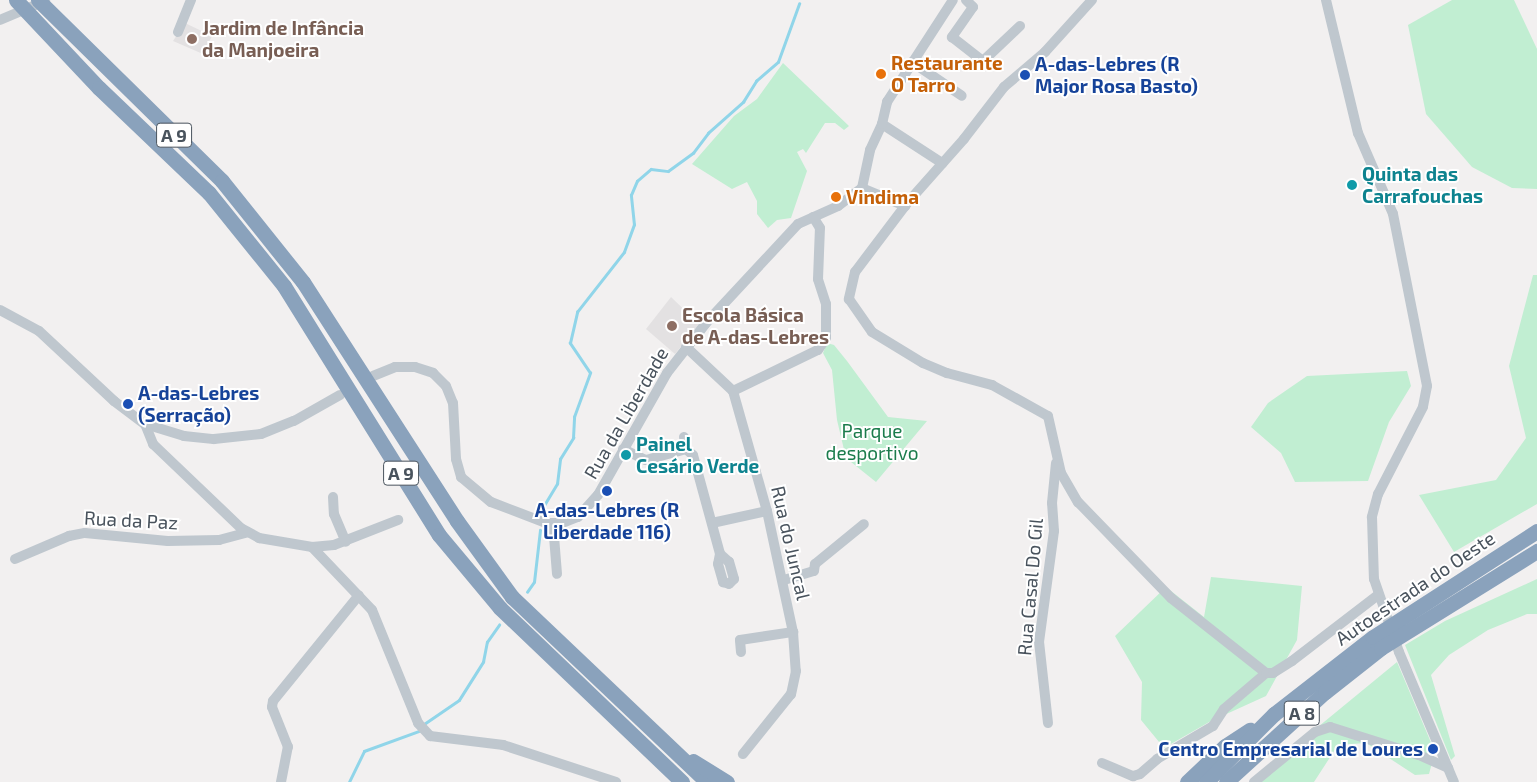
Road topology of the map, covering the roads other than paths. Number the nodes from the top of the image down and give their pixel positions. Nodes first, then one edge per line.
1 (16, 0) edge
2 (38, 0) edge
3 (48, 0) edge
4 (190, 0) edge
5 (953, 0) edge
6 (966, 0) edge
7 (1092, 0) edge
8 (1326, 0) edge
9 (0, 20) edge
10 (1020, 26) dead end
11 (178, 32) dead end
12 (912, 62) junction
13 (962, 96) dead end
14 (882, 124) junction
15 (942, 163) junction
16 (862, 188) junction
17 (905, 206) junction
18 (813, 217) junction
19 (0, 310) edge
20 (686, 347) junction
21 (373, 376) dead end
22 (733, 391) junction
23 (340, 395) dead end
24 (145, 424) junction
25 (684, 437) dead end
26 (623, 449) junction
27 (686, 449) junction
28 (1057, 453) junction
29 (333, 497) dead end
30 (767, 511) junction
31 (398, 520) dead end
32 (712, 523) junction
33 (553, 524) junction
34 (864, 524) dead end
35 (1537, 531) edge
36 (248, 532) junction
37 (346, 542) junction
38 (312, 547) junction
39 (1537, 551) edge
40 (720, 554) dead end
41 (15, 559) dead end
42 (557, 574) dead end
43 (784, 580) junction
44 (359, 595) junction
45 (1378, 595) junction
46 (1400, 626) junction
47 (793, 632) junction
48 (1377, 642) junction
49 (741, 652) dead end
50 (1266, 673) junction
51 (1274, 714) junction
52 (1048, 723) dead end
53 (672, 749) junction
54 (743, 754) dead end
55 (1102, 763) dead end
56 (1448, 768) junction
57 (672, 776) edge
58 (281, 782) edge
59 (616, 782) edge
60 (682, 782) edge
61 (707, 782) edge
62 (727, 782) edge
63 (1187, 782) edge
64 (1206, 782) edge
65 (1226, 782) edge
66 (1254, 782) edge
67 (1454, 782) edge

1 - 57 highway, A 9
2 - 53 highway, A 9
3 - 9 street
4 - 11 street
5 - 12 street
6 - 10 street
7 - 15 street
8 - 45 street
12 - 13 street
12 - 14 street
14 - 15 street
14 - 16 street
15 - 17 street
16 - 17 street
16 - 18 street, Rua da Liberdade
17 - 28 street
18 - 20 street, Rua da Liberdade
18 - 22 street
19 - 24 street
20 - 22 street
20 - 26 street, Rua da Liberdade
21 - 33 street
22 - 30 street, Rua do Juncal
23 - 24 street
24 - 36 street
25 - 27 street
26 - 27 street
26 - 33 street, Rua da Liberdade
27 - 32 street
28 - 50 street
28 - 52 street, Rua Casal Do Gil
29 - 37 street
30 - 32 street
30 - 43 street, Rua do Juncal
31 - 37 street
32 - 40 street
33 - 42 street
34 - 43 street
35 - 46 highway, Autoestrada do Oeste / A 8
36 - 38 street
36 - 41 street, Rua da Paz
37 - 38 street
38 - 44 street
39 - 46 highway, Autoestrada do Oeste / A 8
43 - 47 street, Rua do Juncal
44 - 58 street
44 - 59 street
45 - 50 street
45 - 56 street
46 - 48 highway, Autoestrada do Oeste / A 8
47 - 49 street
47 - 54 street, Rua do Juncal
48 - 51 highway, Autoestrada do Oeste / A 8
48 - 65 highway, Autoestrada do Oeste / A 8
50 - 55 street
51 - 63 highway
51 - 64 highway, Autoestrada do Oeste / A 8
53 - 61 highway, A 9
53 - 62 highway
56 - 66 street
56 - 67 street
57 - 60 highway, A 9

